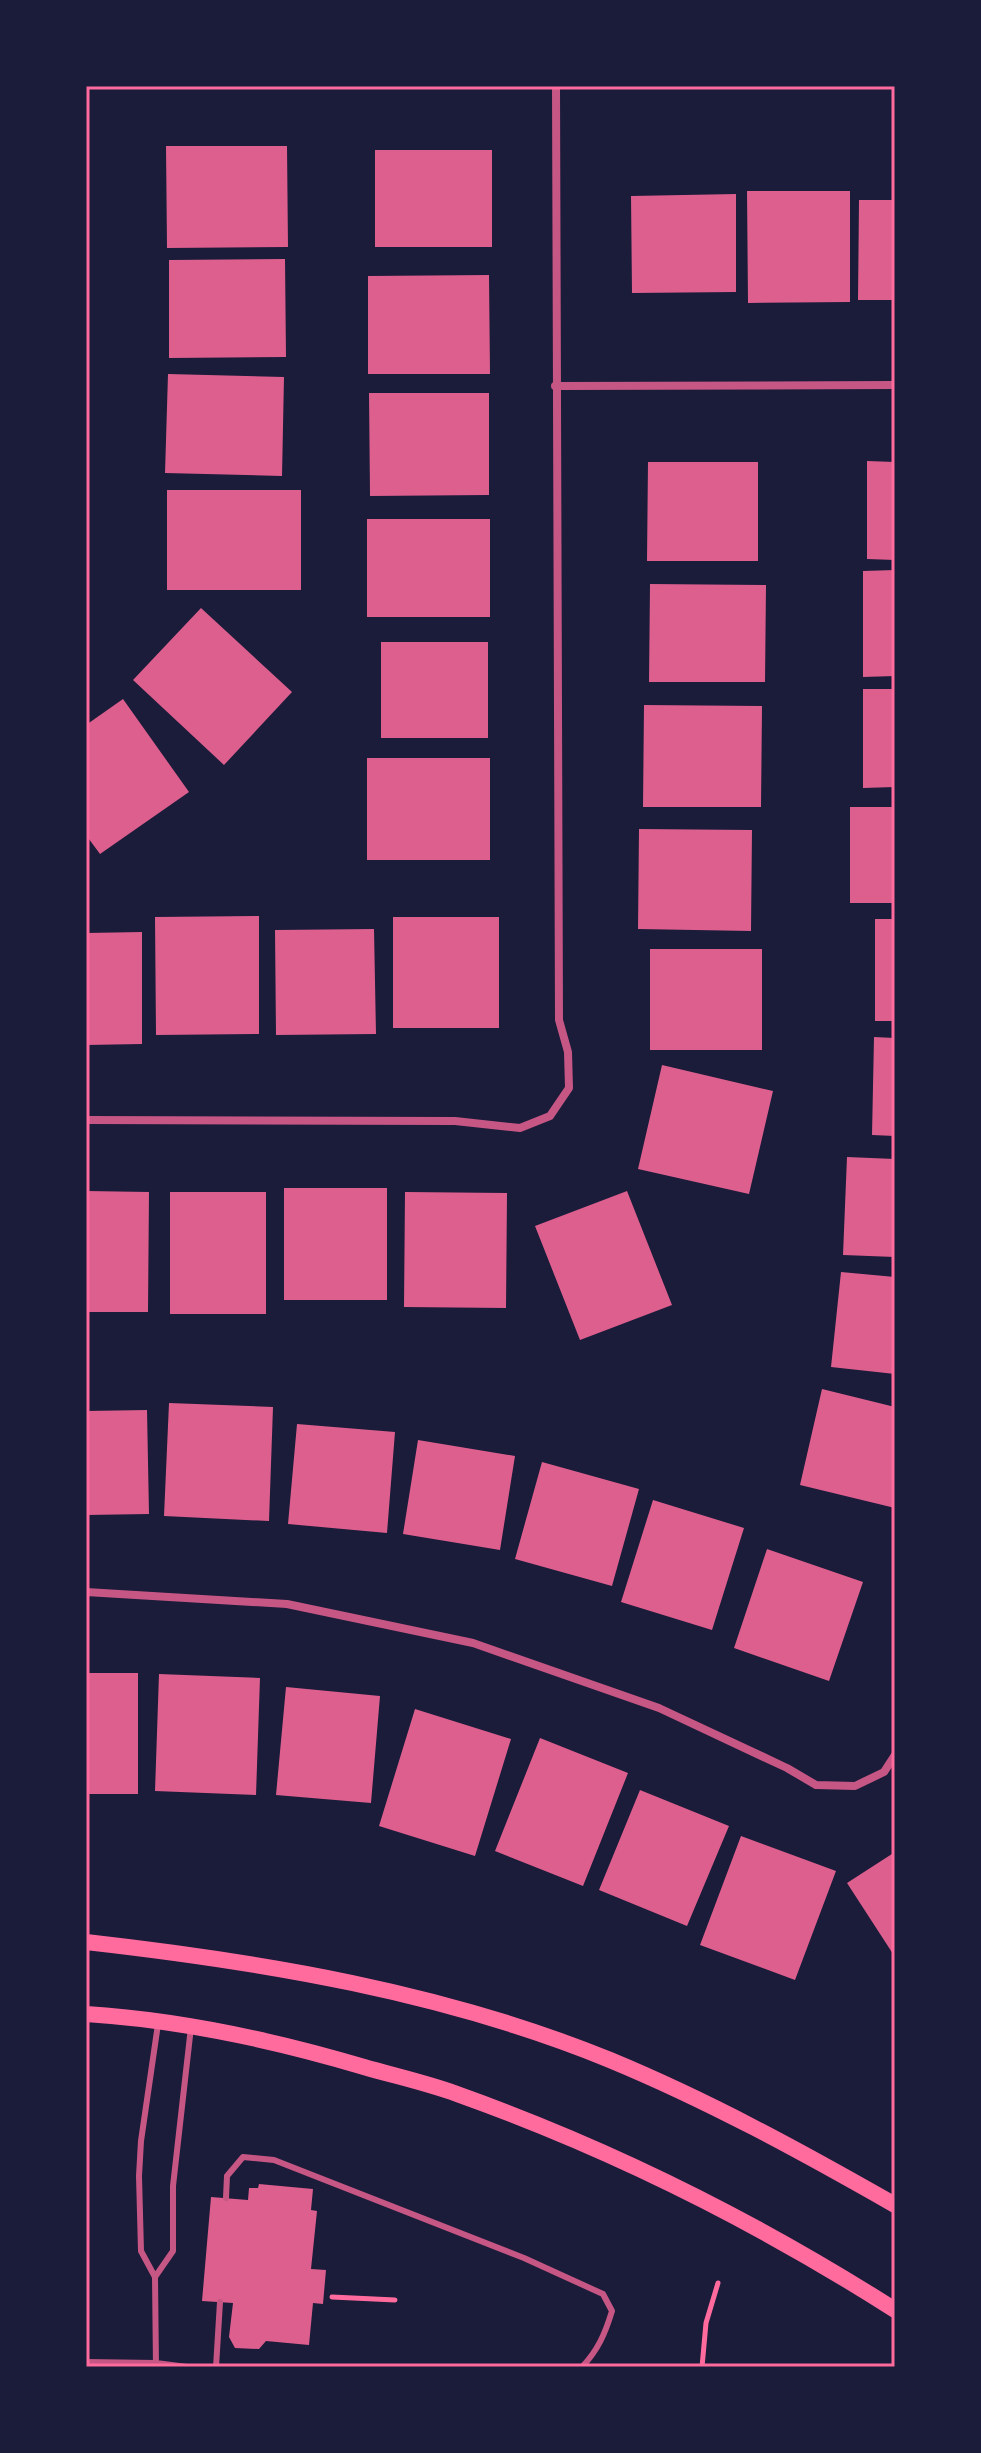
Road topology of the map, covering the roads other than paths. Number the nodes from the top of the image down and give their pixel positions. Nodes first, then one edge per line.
1 (556, 86) edge
2 (895, 385) edge
3 (555, 386) junction
4 (86, 1120) edge
5 (86, 1592) edge
6 (895, 1755) edge
7 (86, 1942) edge
8 (86, 2014) edge
9 (158, 2020) junction
10 (192, 2026) junction
11 (226, 2198) dead end
12 (895, 2205) edge
13 (155, 2277) junction
14 (220, 2302) dead end
15 (895, 2310) edge
16 (86, 2362) edge
17 (156, 2365) edge
18 (187, 2367) edge
19 (216, 2367) edge
20 (582, 2367) edge

1 - 3 street
2 - 3 street
3 - 4 street
5 - 6 street
7 - 12 main road
8 - 9 main road
9 - 10 main road
9 - 13 lane
10 - 13 lane
10 - 15 main road
11 - 20 lane
13 - 17 lane
14 - 19 lane
16 - 17 lane
17 - 18 lane

